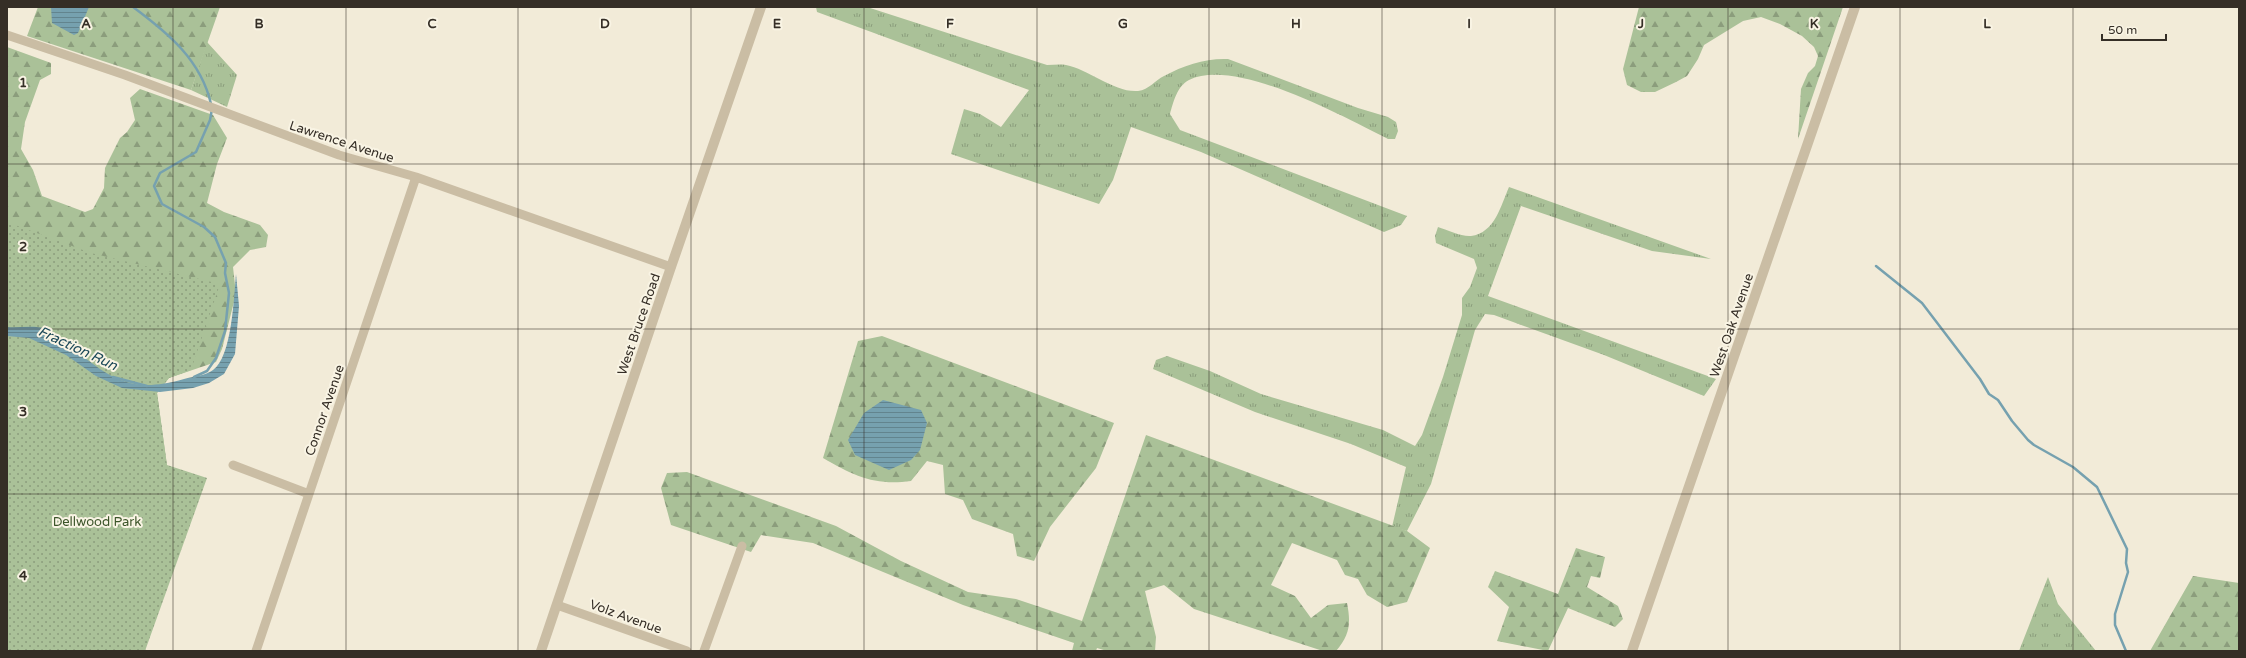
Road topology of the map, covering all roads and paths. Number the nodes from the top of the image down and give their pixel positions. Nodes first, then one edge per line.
1 (761, 7) edge
2 (1854, 7) edge
3 (7, 35) edge
4 (416, 177) junction
5 (671, 268) junction
6 (232, 465) dead end
7 (309, 494) junction
8 (742, 546) dead end
9 (557, 605) junction
10 (256, 651) edge
11 (541, 651) edge
12 (687, 651) edge
13 (704, 651) edge
14 (1632, 651) edge

1 - 5 street, West Bruce Road
2 - 14 street, West Oak Avenue
3 - 4 street, Lawrence Avenue
4 - 5 street, Lawrence Avenue
4 - 7 street, Connor Avenue
5 - 9 street, West Bruce Road
6 - 7 street
7 - 10 street, Connor Avenue
8 - 13 street
9 - 11 street, West Bruce Road
9 - 12 street, Volz Avenue

